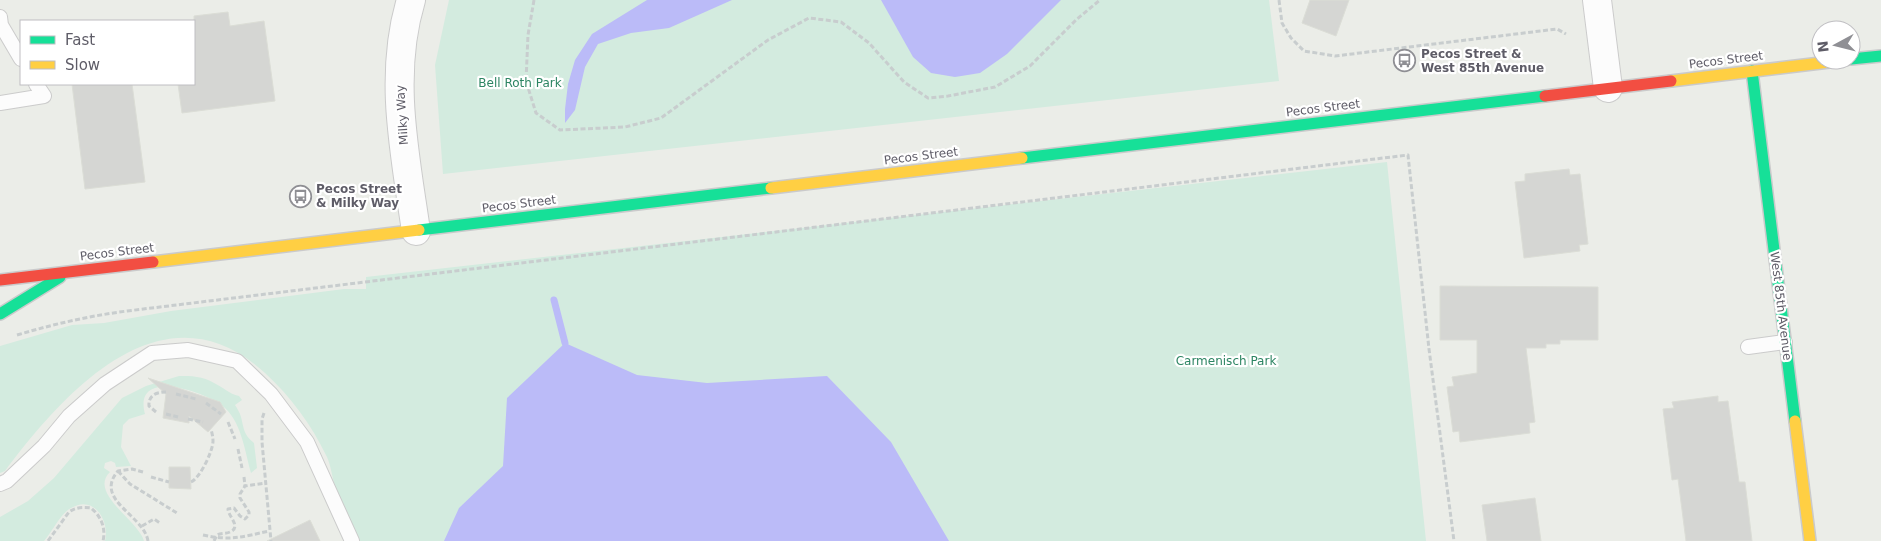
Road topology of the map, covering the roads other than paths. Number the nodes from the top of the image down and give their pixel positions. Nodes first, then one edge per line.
1 (411, 0) edge
2 (1597, 0) edge
3 (0, 17) edge
4 (1881, 56) edge
5 (20, 57) edge
6 (1861, 58) edge
7 (1811, 64) edge
8 (1752, 71) junction
9 (37, 85) edge
10 (1608, 88) junction
11 (0, 103) edge
12 (416, 231) junction
13 (67, 272) junction
14 (0, 280) edge
15 (0, 314) edge
16 (1785, 342) junction
17 (1748, 347) dead end
18 (0, 484) edge
19 (352, 541) edge
20 (1810, 541) edge

1 - 12 street, Milky Way
2 - 10 street
3 - 5 lane
4 - 6 main road
7 - 8 main road, Pecos Street
8 - 10 main road, Pecos Street
8 - 16 main road, West 85th Avenue
9 - 11 lane
10 - 12 main road, Pecos Street
12 - 13 main road, Pecos Street
13 - 14 main road, Pecos Street
13 - 15 main road
16 - 17 lane
16 - 20 main road, West 85th Avenue
18 - 19 lane

